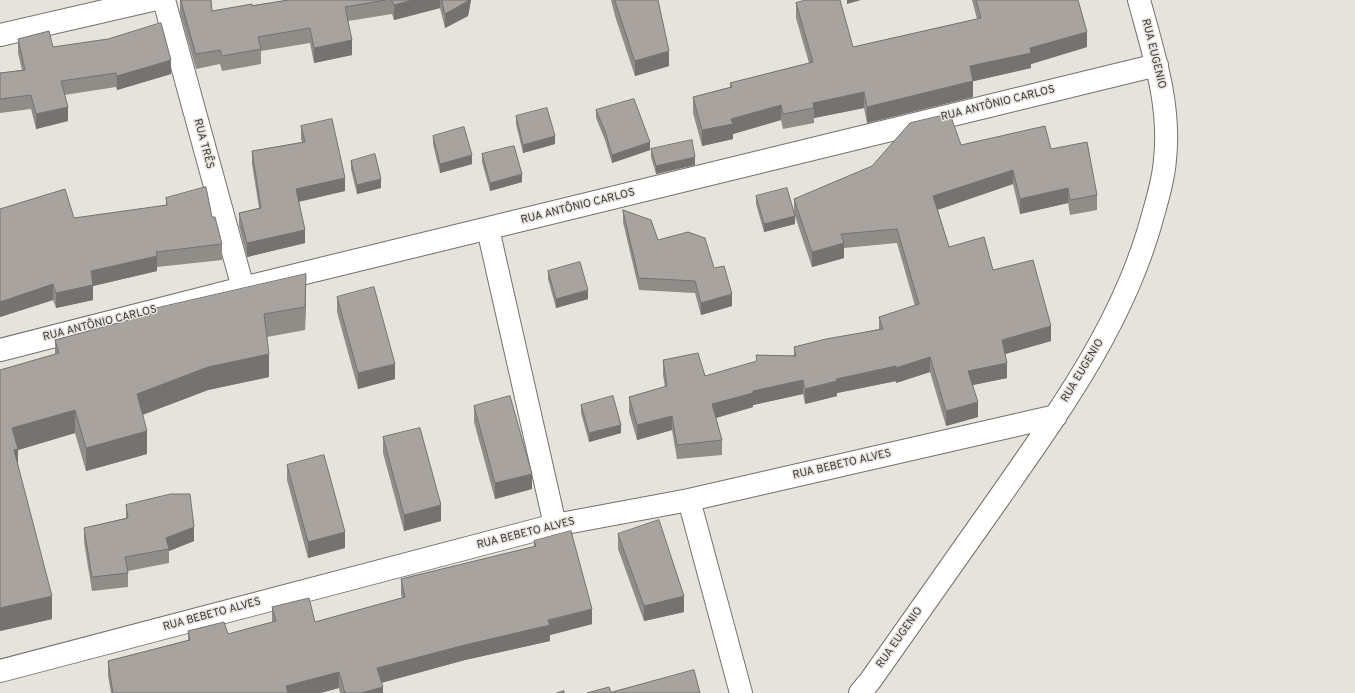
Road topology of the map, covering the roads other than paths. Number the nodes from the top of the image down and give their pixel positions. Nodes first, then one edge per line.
1 (152, 0) edge
2 (164, 0) edge
3 (1138, 0) edge
4 (0, 35) edge
5 (1157, 65) junction
6 (488, 229) junction
7 (242, 288) junction
8 (0, 350) edge
9 (1056, 416) junction
10 (689, 500) junction
11 (555, 525) junction
12 (0, 671) edge
13 (741, 693) edge
14 (860, 693) edge

1 - 4 street
2 - 7 street, RUA TRÊS
3 - 5 street, RUA EUGENIO
5 - 6 street, RUA ANTÔNIO CARLOS
5 - 9 street, RUA EUGENIO
6 - 7 street, RUA ANTÔNIO CARLOS
6 - 11 street
7 - 8 street, RUA ANTÔNIO CARLOS
9 - 10 street, RUA BEBETO ALVES
9 - 14 street, RUA EUGENIO
10 - 11 street, RUA BEBETO ALVES
10 - 13 street
11 - 12 street, RUA BEBETO ALVES

